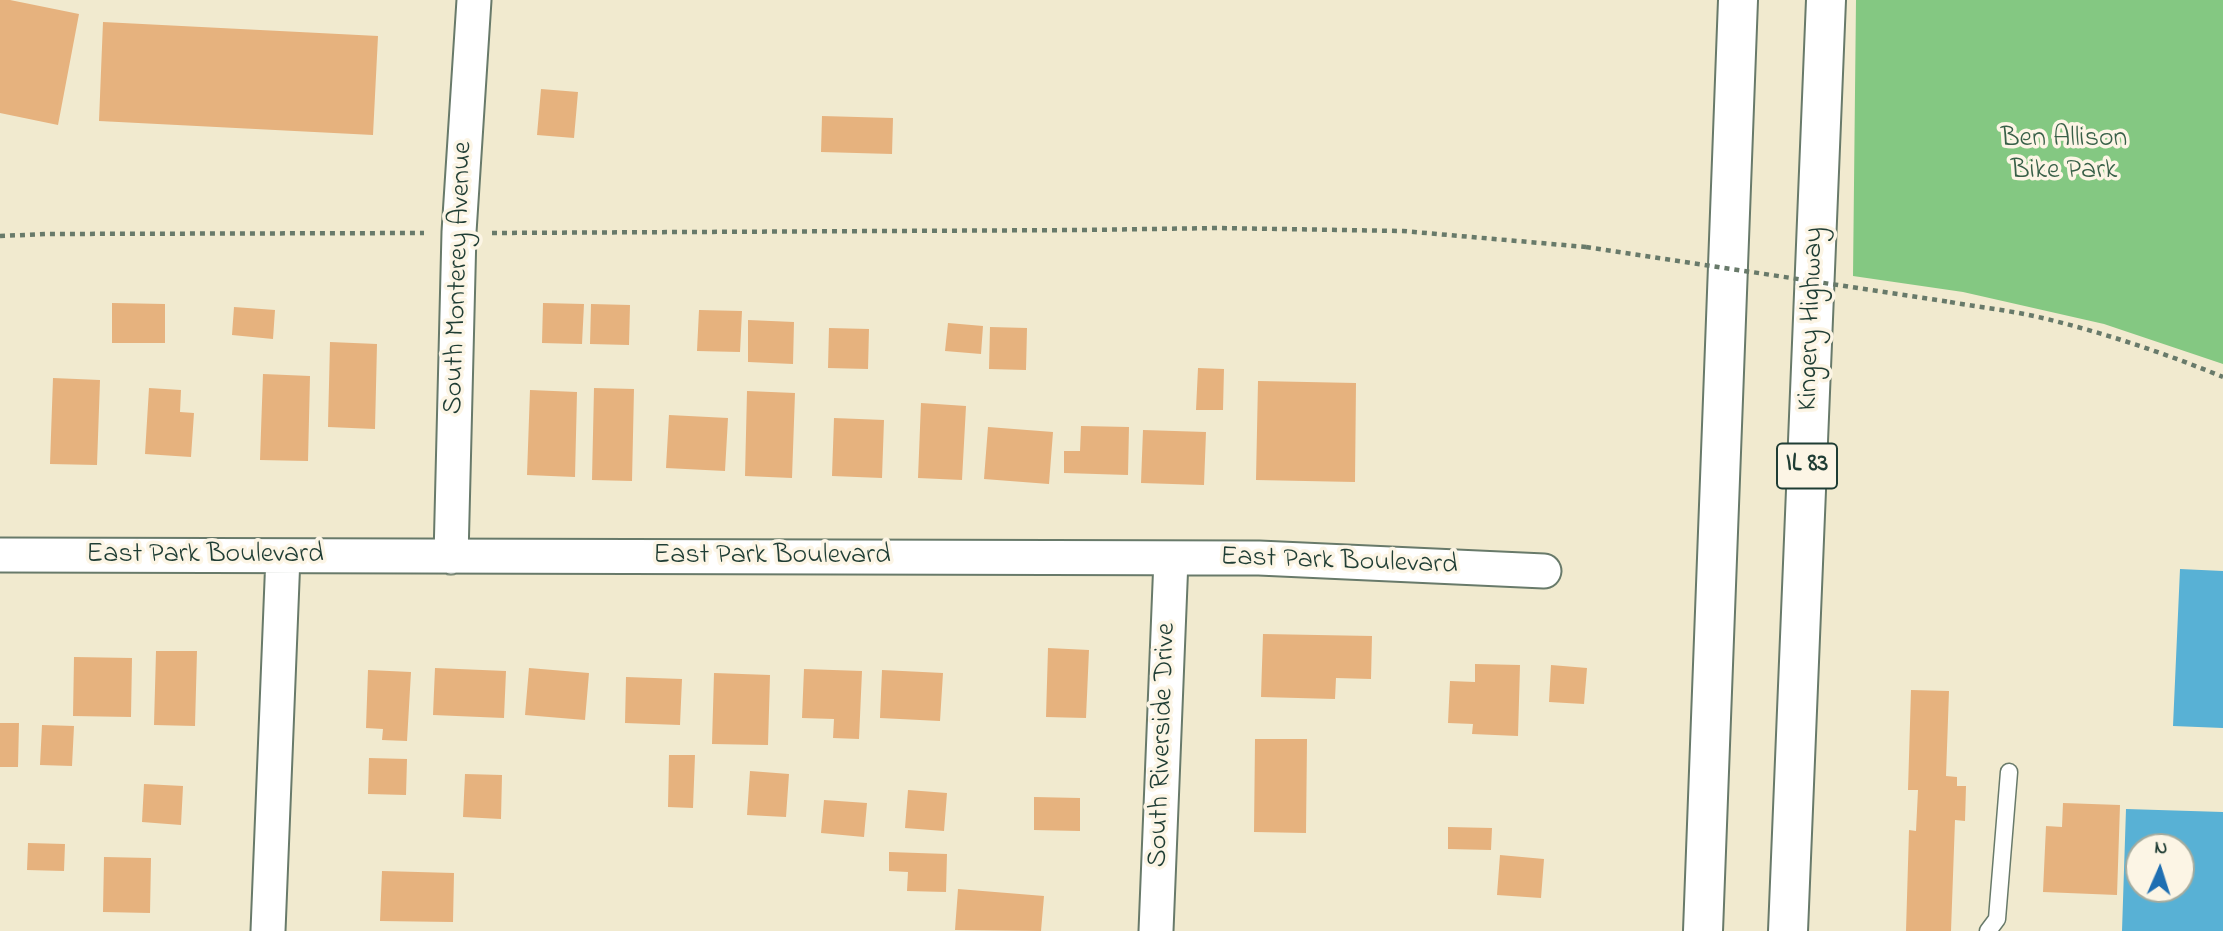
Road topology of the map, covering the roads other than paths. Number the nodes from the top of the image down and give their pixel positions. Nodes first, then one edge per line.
1 (474, 0) edge
2 (1738, 0) edge
3 (1826, 0) edge
4 (0, 555) edge
5 (283, 556) junction
6 (451, 556) junction
7 (1171, 559) junction
8 (1544, 571) dead end
9 (2009, 772) dead end
10 (268, 931) edge
11 (1156, 931) edge
12 (1703, 931) edge
13 (1788, 931) edge
14 (1988, 931) edge

1 - 6 street, South Monterey Avenue
2 - 12 highway
3 - 13 highway, Kingery Highway / IL 83
4 - 5 street, East Park Boulevard
5 - 6 street, East Park Boulevard
5 - 10 street
6 - 7 street, East Park Boulevard
7 - 8 street, East Park Boulevard
7 - 11 street, South Riverside Drive
9 - 14 lane

